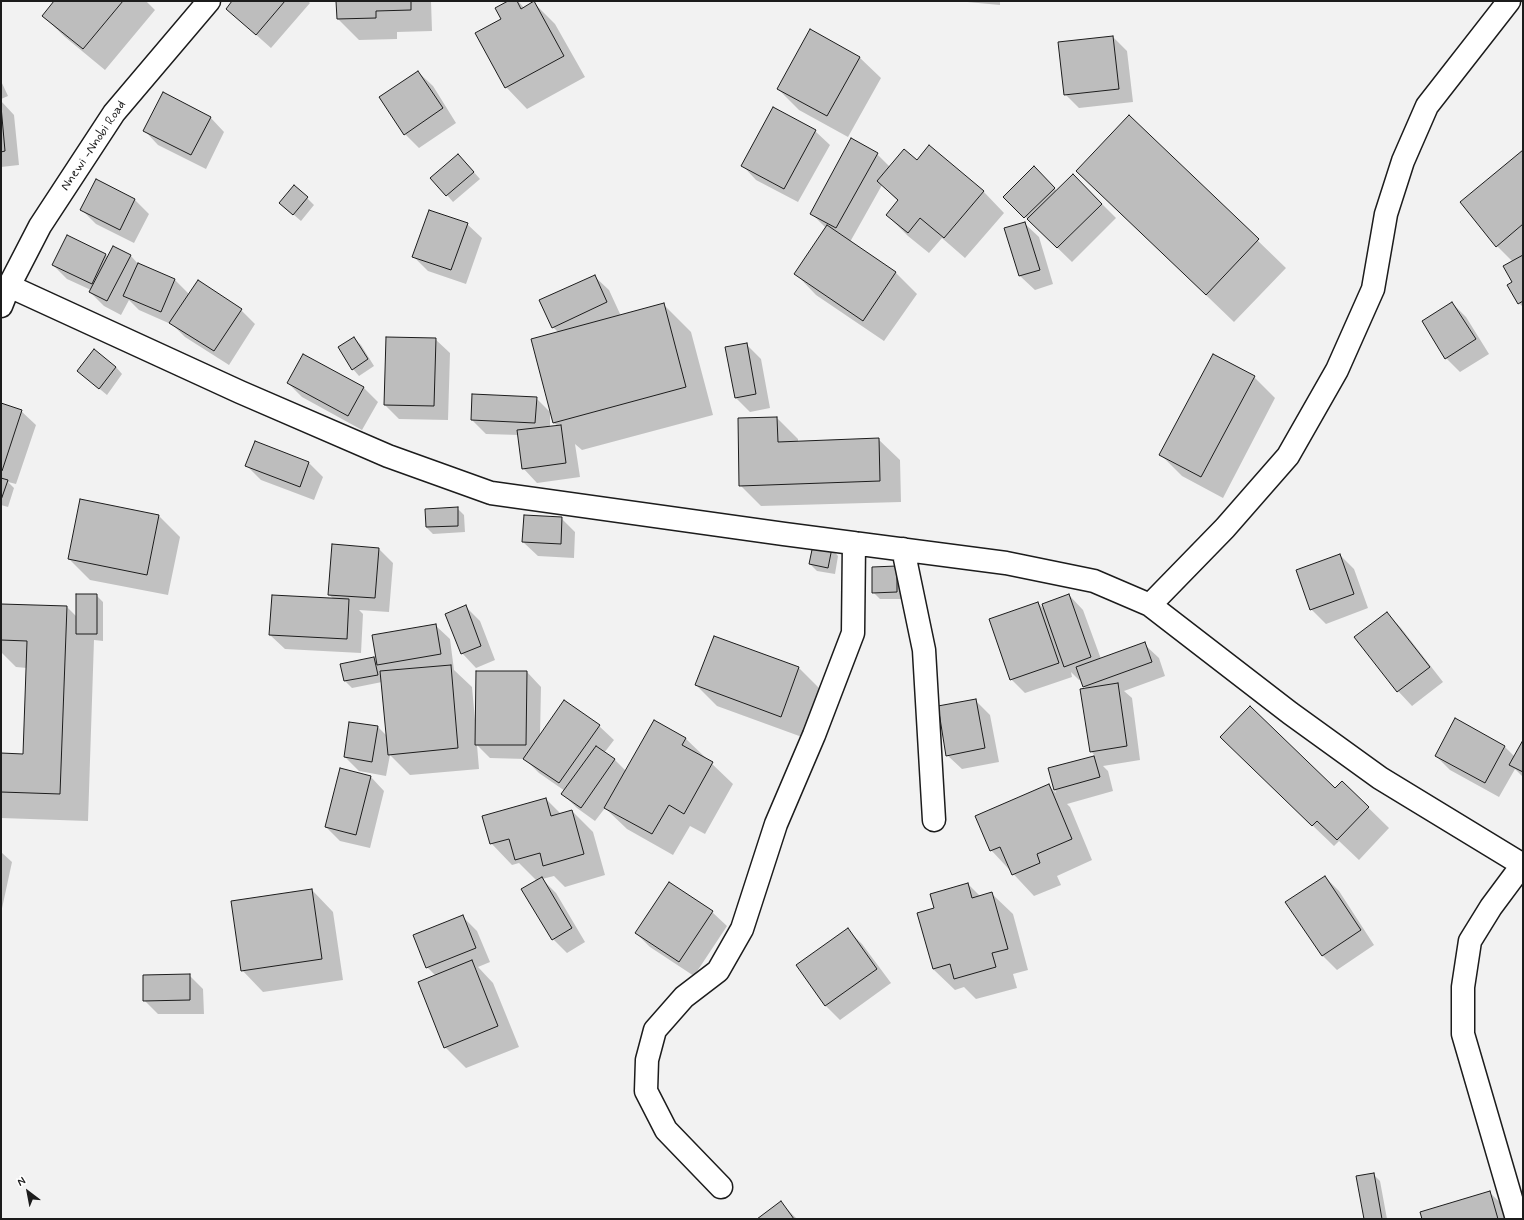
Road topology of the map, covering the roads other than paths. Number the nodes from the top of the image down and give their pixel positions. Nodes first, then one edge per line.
1 (209, 1) edge
2 (1509, 1) edge
3 (5, 285) edge
4 (1, 306) edge
5 (854, 543) junction
6 (903, 549) junction
7 (1150, 605) junction
8 (934, 820) dead end
9 (1523, 865) edge
10 (721, 1187) dead end
11 (1517, 1219) edge

1 - 3 street, Nnewi -Nnobi Road
2 - 7 street
3 - 4 street, Nnewi -Nnobi Road
3 - 5 street
5 - 6 street
5 - 10 street
6 - 7 street
6 - 8 street
7 - 9 street
9 - 11 street

